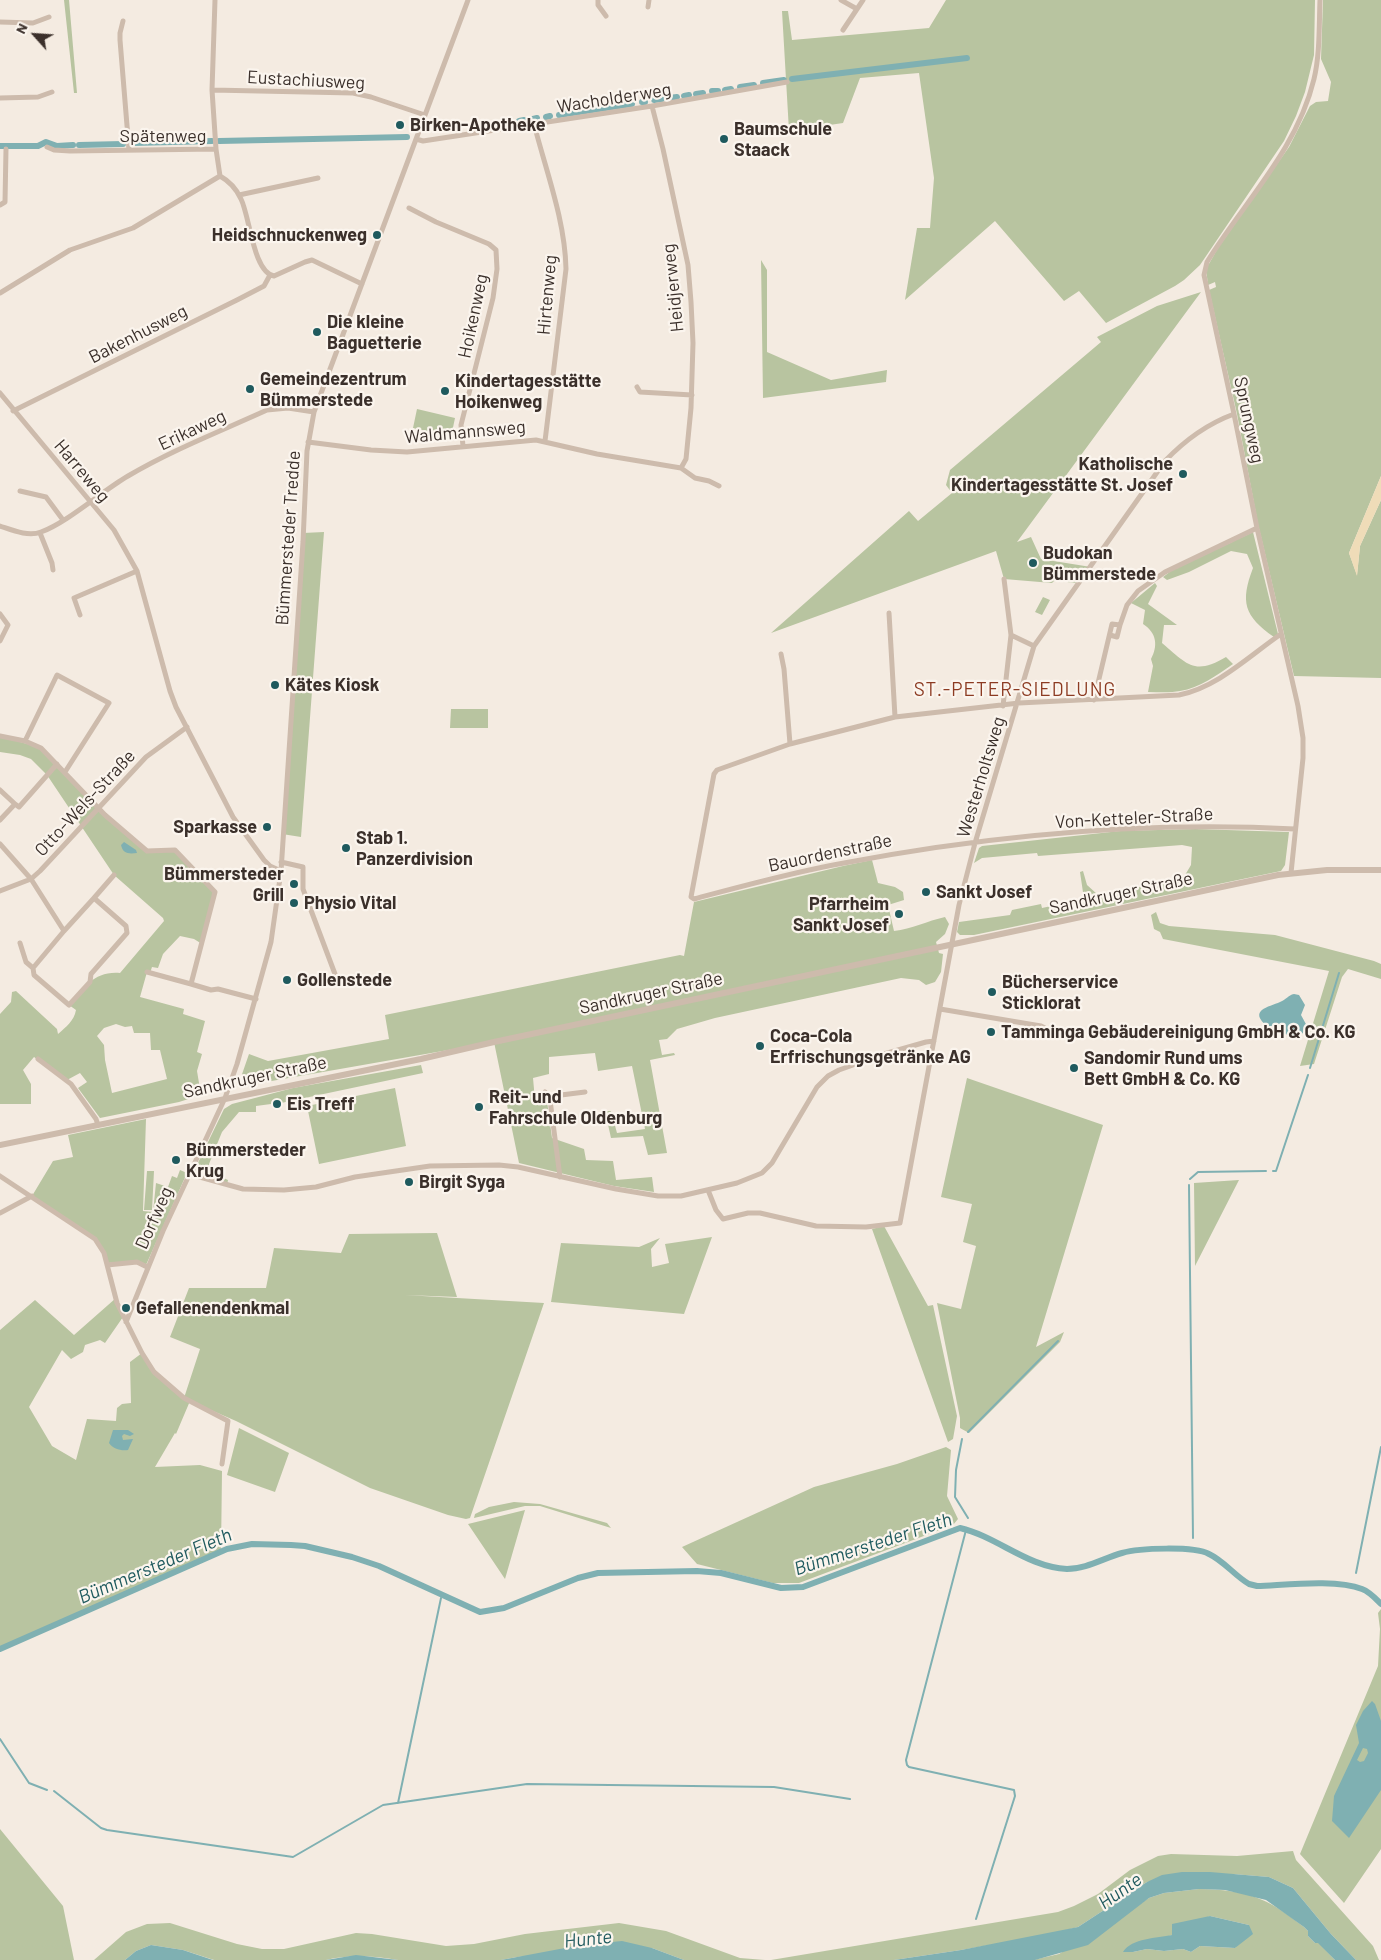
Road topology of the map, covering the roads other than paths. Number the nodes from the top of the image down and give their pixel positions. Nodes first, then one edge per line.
1 (216, 0) edge
2 (468, 0) edge
3 (598, 0) edge
4 (650, 0) edge
5 (841, 0) edge
6 (863, 0) edge
7 (1320, 0) edge
8 (648, 7) dead end
9 (857, 10) junction
10 (606, 16) dead end
11 (49, 17) dead end
12 (123, 21) dead end
13 (0, 22) edge
14 (843, 30) dead end
15 (787, 82) dead end
16 (212, 90) junction
17 (52, 92) dead end
18 (0, 98) edge
19 (652, 106) junction
20 (425, 115) junction
21 (534, 124) junction
22 (416, 139) junction
23 (47, 148) dead end
24 (6, 149) dead end
25 (216, 149) junction
26 (129, 150) junction
27 (220, 176) junction
28 (318, 178) dead end
29 (238, 194) junction
30 (0, 205) edge
31 (409, 208) dead end
32 (270, 275) junction
33 (362, 284) junction
34 (0, 293) edge
35 (636, 387) dead end
36 (0, 393) edge
37 (692, 395) junction
38 (13, 411) junction
39 (314, 412) junction
40 (1234, 414) junction
41 (545, 441) junction
42 (308, 442) junction
43 (463, 446) junction
44 (681, 468) junction
45 (719, 486) dead end
46 (20, 491) dead end
47 (89, 502) junction
48 (63, 520) junction
49 (0, 526) edge
50 (1257, 528) junction
51 (40, 533) junction
52 (53, 570) dead end
53 (137, 572) junction
54 (1004, 579) dead end
55 (889, 613) dead end
56 (0, 614) edge
57 (80, 615) dead end
58 (1011, 634) junction
59 (1281, 634) junction
60 (0, 641) edge
61 (1034, 646) junction
62 (781, 654) dead end
63 (1094, 700) junction
64 (1019, 703) junction
65 (1003, 706) junction
66 (895, 717) junction
67 (186, 727) junction
68 (0, 736) edge
69 (25, 741) junction
70 (790, 744) junction
71 (57, 764) junction
72 (65, 772) junction
73 (0, 790) edge
74 (14, 804) junction
75 (98, 809) junction
76 (0, 820) edge
77 (1295, 829) junction
78 (975, 843) junction
79 (0, 844) edge
80 (281, 862) junction
81 (1381, 870) edge
82 (281, 871) junction
83 (1291, 873) junction
84 (114, 875) dead end
85 (30, 879) junction
86 (0, 891) edge
87 (94, 898) junction
88 (64, 931) junction
89 (20, 943) dead end
90 (952, 944) junction
91 (33, 968) junction
92 (147, 972) dead end
93 (338, 982) dead end
94 (191, 984) junction
95 (256, 999) junction
96 (940, 1009) junction
97 (1061, 1036) dead end
98 (934, 1041) junction
99 (38, 1059) dead end
100 (545, 1092) dead end
101 (585, 1092) dead end
102 (551, 1097) junction
103 (225, 1098) junction
104 (98, 1125) junction
105 (0, 1145) edge
106 (190, 1174) junction
107 (0, 1176) edge
108 (560, 1177) junction
109 (708, 1190) junction
110 (32, 1196) junction
111 (0, 1214) edge
112 (107, 1265) junction
113 (147, 1267) junction
114 (126, 1322) junction
115 (222, 1464) dead end

1 - 16 street
2 - 20 street, Bümmersteder Tredde
3 - 10 street
4 - 8 street
5 - 9 street
6 - 9 street
7 - 40 street, Sprungweg
9 - 14 street
11 - 13 street
12 - 26 street
15 - 19 street, Wacholderweg
16 - 20 street, Eustachiusweg
16 - 25 street
17 - 18 street
19 - 21 street, Wacholderweg
19 - 37 street, Heidjerweg
20 - 22 street, Bümmersteder Tredde
21 - 22 street, Wacholderweg
21 - 41 street, Hirtenweg
22 - 33 street, Bümmersteder Tredde
23 - 26 street, Spätenweg
24 - 30 street
25 - 26 street, Spätenweg
25 - 27 street, Spätenweg
27 - 29 street
27 - 34 street
28 - 29 street
29 - 32 street
31 - 43 street, Hoikenweg
32 - 33 street
32 - 38 street, Bakenhusweg
33 - 39 street, Bümmersteder Tredde
35 - 37 street
36 - 38 street, Harreweg
37 - 44 street, Heidjerweg
38 - 47 street, Harreweg
39 - 42 street, Bümmersteder Tredde
39 - 47 street, Erikaweg
40 - 50 street, Sprungweg
40 - 61 street, Westerholtsweg
41 - 43 street, Waldmannsweg
41 - 44 street, Waldmannsweg
42 - 43 street, Waldmannsweg
42 - 80 street, Bümmersteder Tredde
44 - 45 street, Waldmannsweg
46 - 48 street
47 - 48 street, Erikaweg
47 - 53 street, Harreweg
48 - 51 street, Erikaweg
49 - 51 street
50 - 59 street, Sprungweg
50 - 63 street
51 - 52 street
53 - 57 street
53 - 67 street, Harreweg
54 - 58 street
55 - 66 street
56 - 60 street
58 - 61 street
58 - 65 street
59 - 63 street
59 - 77 street, Sprungweg
61 - 64 street, Westerholtsweg
62 - 70 street
63 - 64 street
64 - 65 street
64 - 78 street, Westerholtsweg
65 - 66 street
66 - 70 street
67 - 75 street, Otto-Wels-Straße
67 - 82 street, Harreweg
68 - 69 street
69 - 71 street
69 - 72 street
70 - 78 street, Bauordenstraße
71 - 72 street
71 - 74 street
72 - 75 street
73 - 74 street
74 - 76 street
75 - 85 street, Otto-Wels-Straße
75 - 94 street
77 - 78 street, Von-Ketteler-Straße
77 - 83 street, Sprungweg
78 - 90 street, Westerholtsweg
79 - 85 street
80 - 82 street, Bümmersteder Tredde
80 - 93 street
81 - 83 street, Sandkruger Straße
82 - 95 street, Bümmersteder Tredde
83 - 90 street, Sandkruger Straße
84 - 87 street
85 - 86 street, Otto-Wels-Straße
85 - 88 street
87 - 88 street
87 - 91 street
88 - 91 street
89 - 91 street
90 - 96 street, Westerholtsweg
90 - 103 street, Sandkruger Straße
92 - 94 street
94 - 95 street
95 - 103 street, Bümmersteder Tredde
96 - 97 street
96 - 98 street, Westerholtsweg
98 - 109 street
98 - 109 street, Westerholtsweg
99 - 104 street
100 - 102 street
101 - 102 street
102 - 108 street
103 - 104 street, Sandkruger Straße
103 - 106 street, Dorfweg
104 - 105 street, Sandkruger Straße
106 - 108 street
106 - 113 street, Dorfweg
107 - 110 street
108 - 109 street
110 - 111 street
110 - 112 street
112 - 113 street, Dorfweg
112 - 114 street
113 - 114 street, Dorfweg
114 - 115 street

